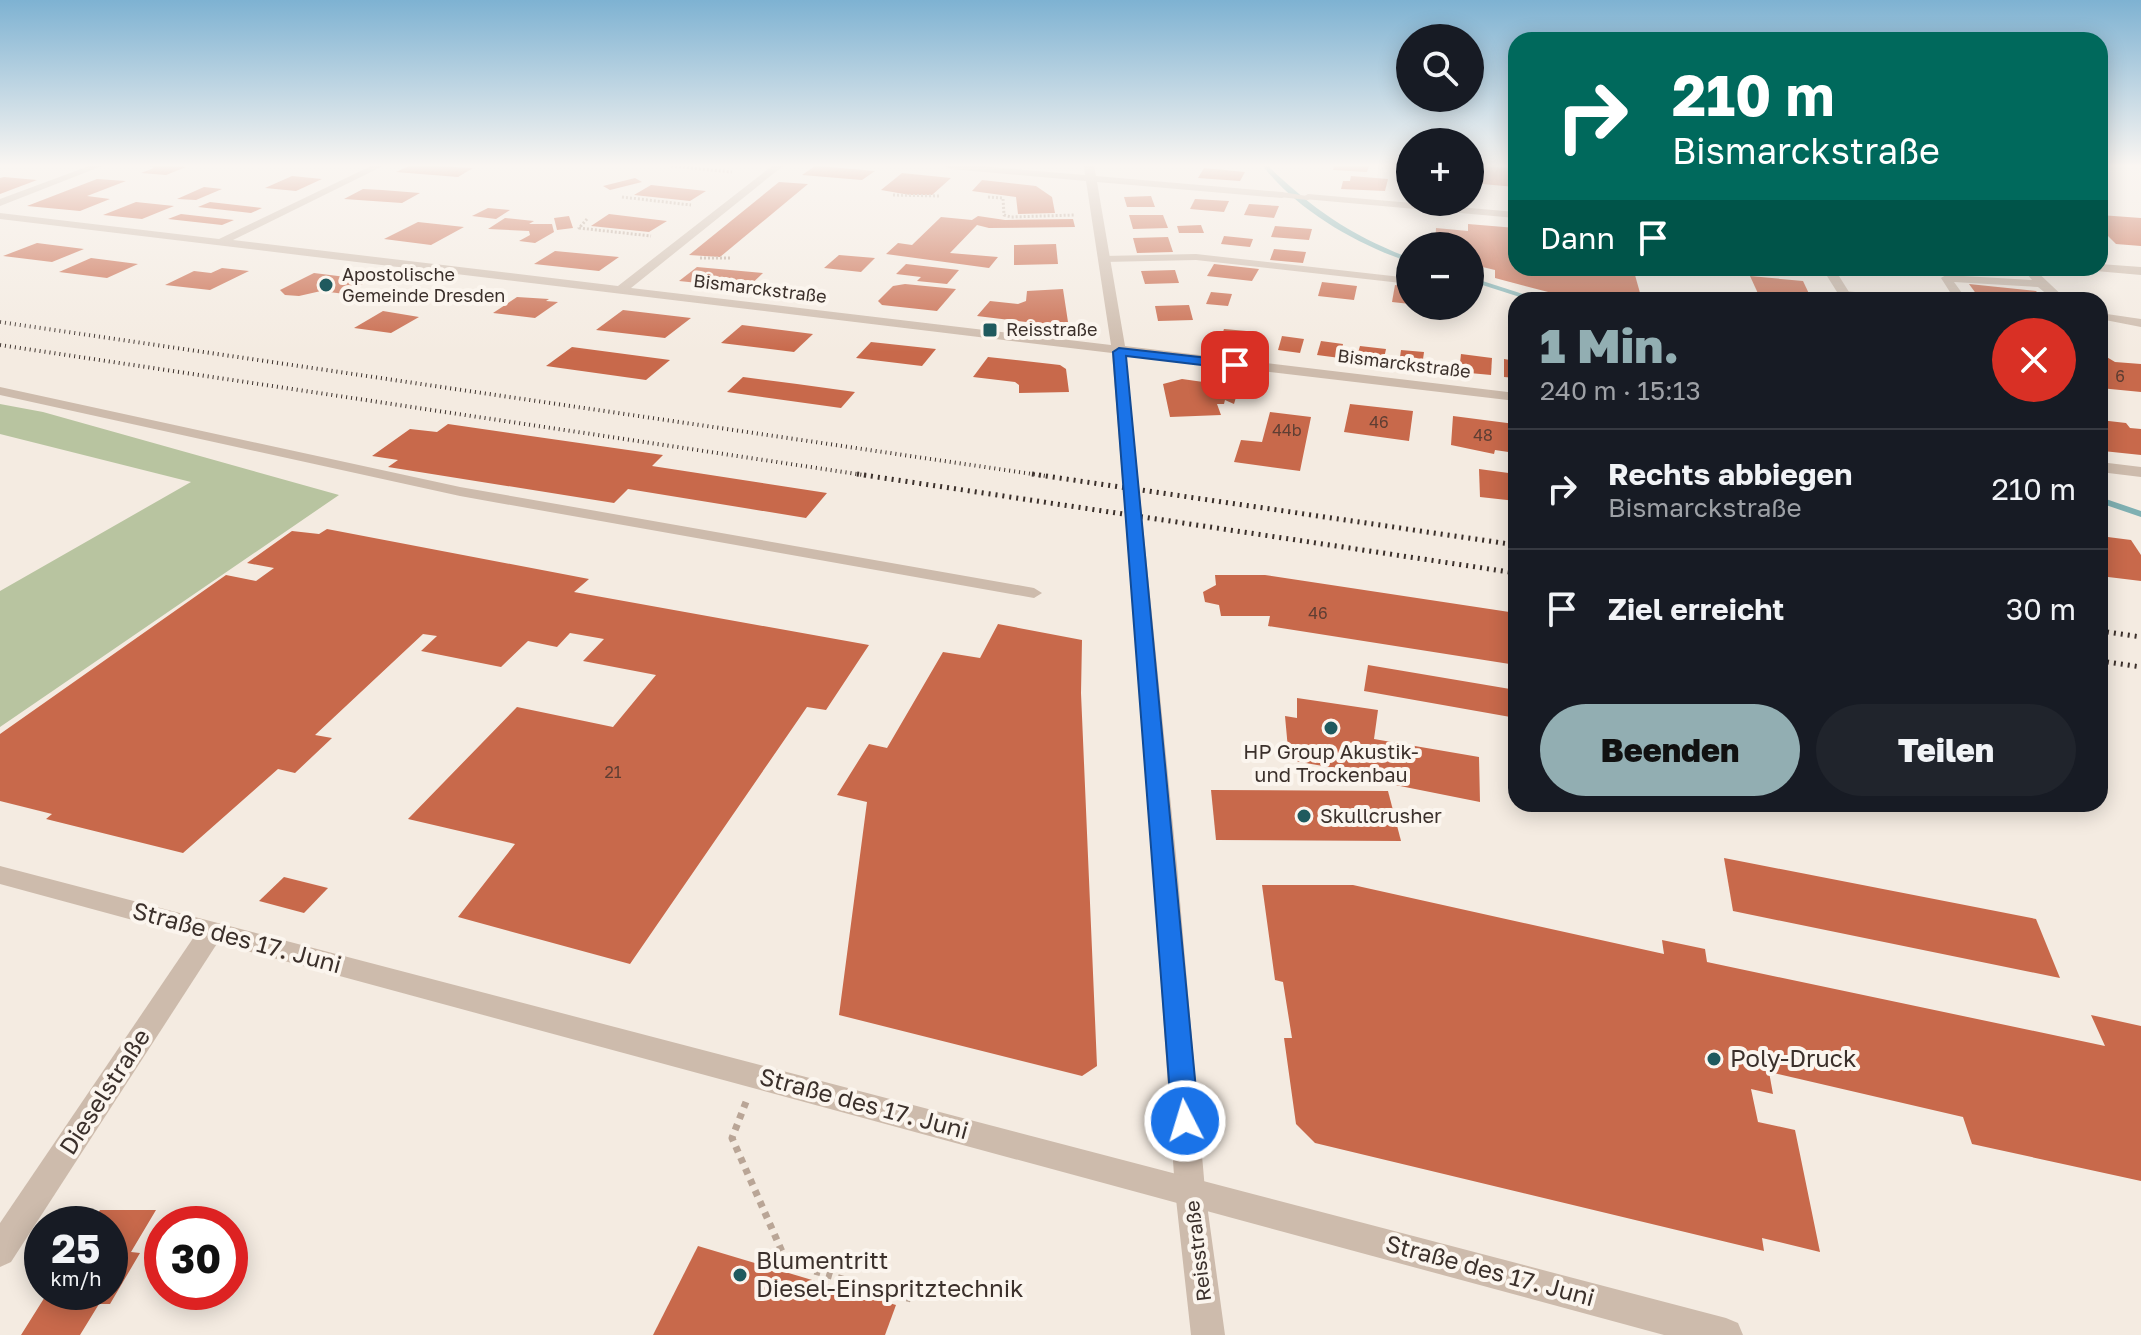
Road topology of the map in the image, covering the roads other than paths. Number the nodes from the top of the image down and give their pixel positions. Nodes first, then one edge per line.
1 (105, 228) edge
2 (249, 228) edge
3 (699, 228) edge
4 (1098, 228) edge
5 (221, 242) junction
6 (1104, 259) junction
7 (2108, 269) edge
8 (2141, 271) edge
9 (2034, 276) edge
10 (1396, 279) edge
11 (2041, 284) junction
12 (618, 292) junction
13 (1956, 292) edge
14 (2051, 292) edge
15 (2108, 317) edge
16 (2141, 323) edge
17 (1119, 352) junction
18 (0, 391) edge
19 (1508, 396) edge
20 (2108, 468) edge
21 (2141, 472) edge
22 (1034, 593) dead end
23 (0, 875) edge
24 (211, 932) junction
25 (1190, 1190) junction
26 (0, 1251) edge
27 (1208, 1335) edge
28 (1726, 1335) edge

1 - 5 street, Bismarckstraße
2 - 5 street
3 - 12 street
4 - 6 street, Reisstraße
5 - 12 street, Bismarckstraße
6 - 10 lane
6 - 17 street, Reisstraße
7 - 8 street
9 - 11 lane
11 - 13 lane
11 - 14 lane
12 - 17 street, Bismarckstraße
15 - 16 lane
17 - 19 street, Bismarckstraße
17 - 25 street, Reisstraße
18 - 22 lane
20 - 21 street
23 - 24 street, Straße des 17. Juni
24 - 25 street, Straße des 17. Juni
24 - 26 street, Dieselstraße
25 - 27 street, Reisstraße
25 - 28 street, Straße des 17. Juni

